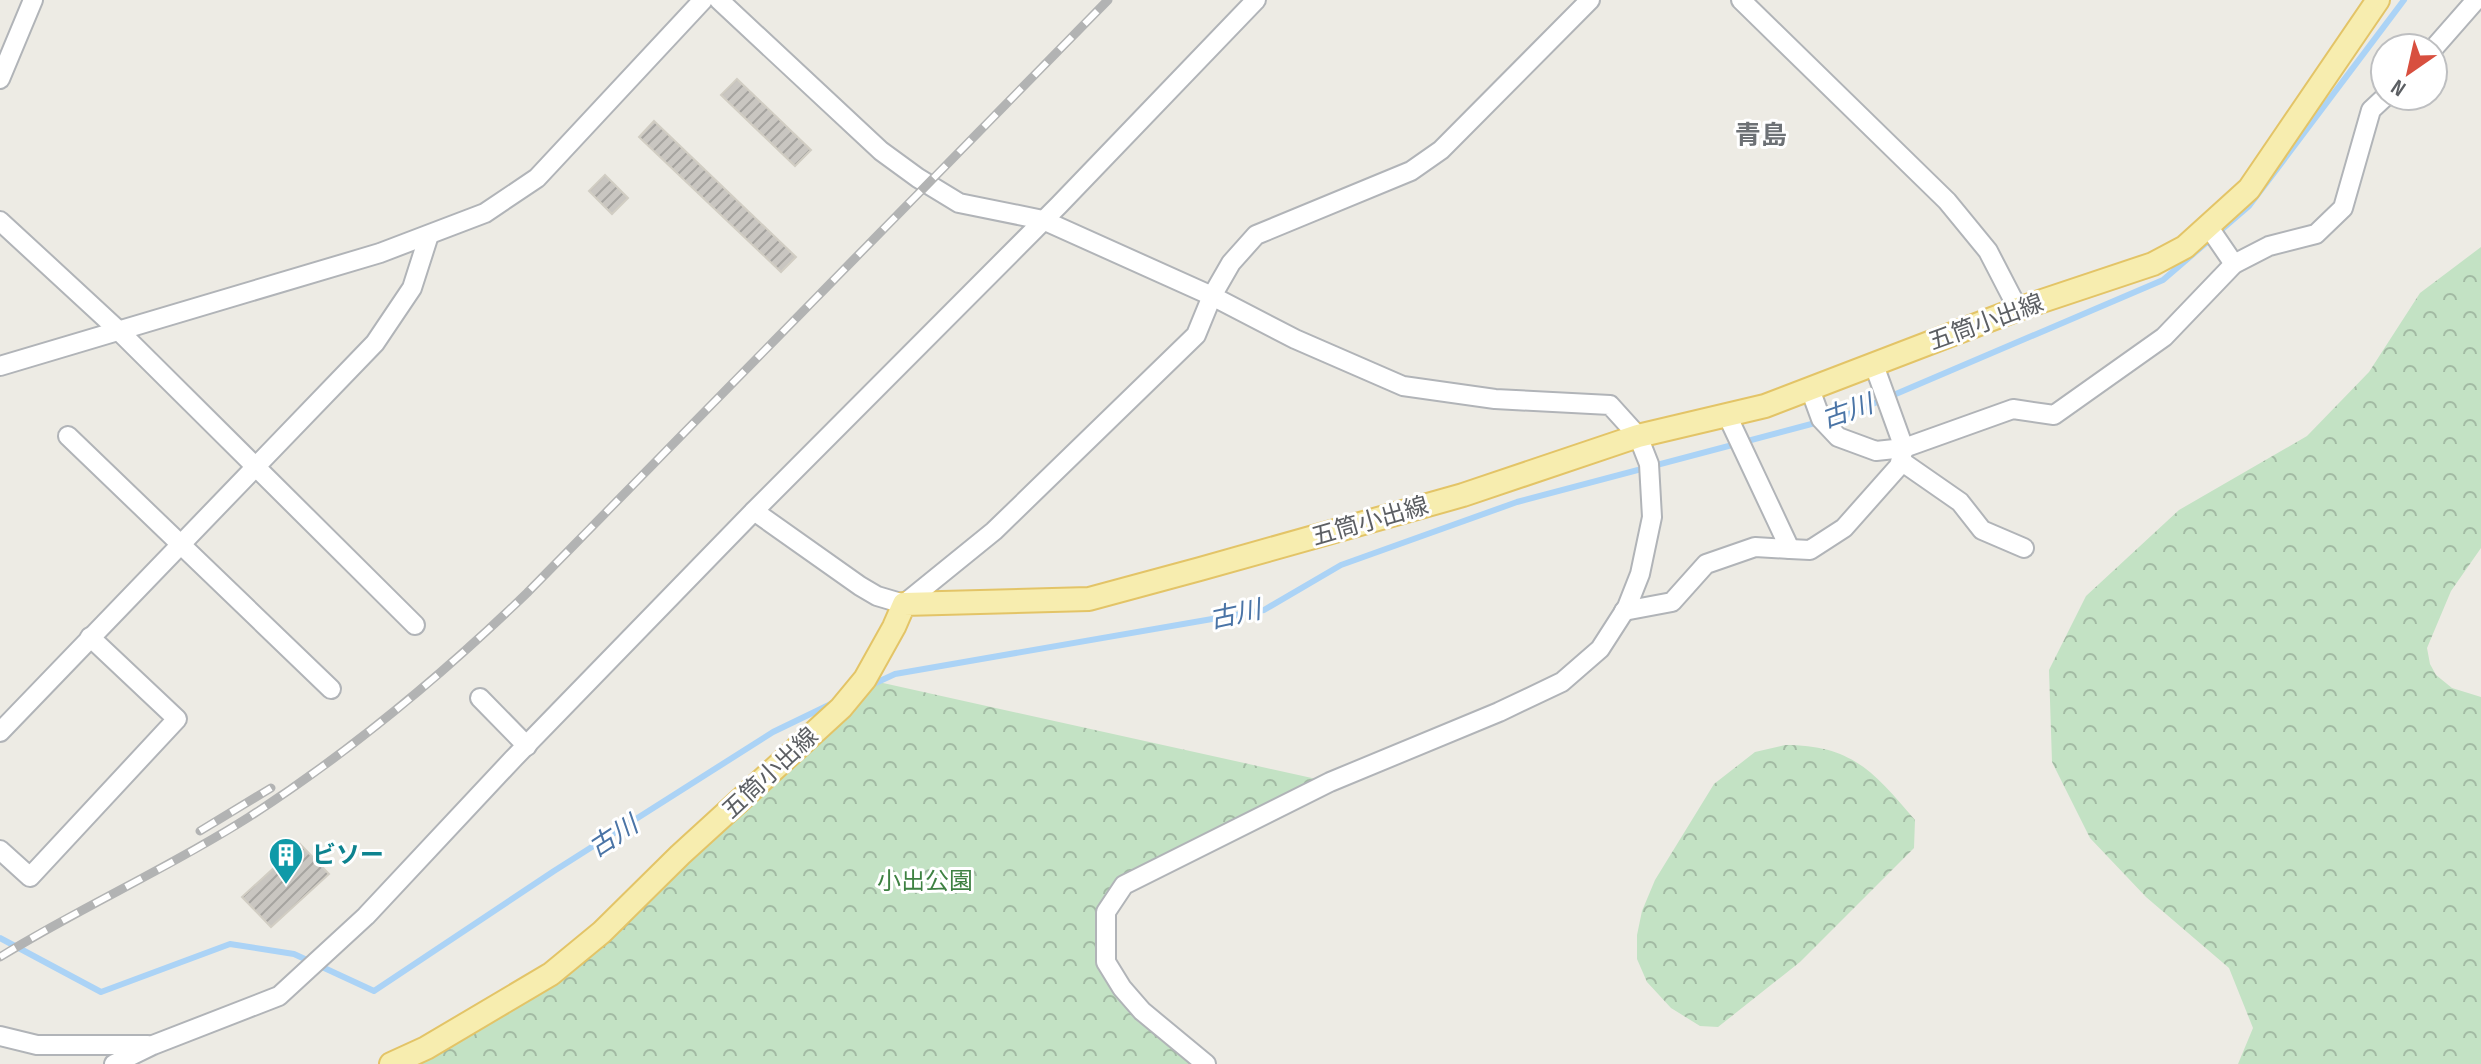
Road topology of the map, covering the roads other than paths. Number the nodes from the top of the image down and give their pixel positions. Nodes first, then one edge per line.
1 (33, 0) edge
2 (703, 0) edge
3 (719, 0) edge
4 (1256, 0) edge
5 (1590, 0) edge
6 (1741, 0) edge
7 (2378, 0) edge
8 (2476, 0) edge
9 (2448, 32) edge
10 (0, 79) edge
11 (2370, 112) edge
12 (1043, 220) junction
13 (0, 221) edge
14 (2208, 226) junction
15 (429, 235) junction
16 (2234, 264) junction
17 (1212, 296) junction
18 (2018, 309) junction
19 (117, 329) junction
20 (1874, 365) junction
21 (0, 366) edge
22 (1810, 389) junction
23 (1727, 415) junction
24 (68, 436) dead end
25 (1638, 436) junction
26 (1902, 454) junction
27 (256, 465) junction
28 (754, 511) junction
29 (182, 544) junction
30 (2024, 548) dead end
31 (1790, 549) junction
32 (904, 604) junction
33 (1624, 611) junction
34 (415, 625) dead end
35 (90, 637) junction
36 (331, 689) dead end
37 (480, 698) dead end
38 (0, 732) edge
39 (527, 746) junction
40 (0, 850) edge
41 (0, 1036) edge
42 (153, 1045) junction
43 (114, 1064) edge
44 (391, 1064) edge
45 (1206, 1064) edge

1 - 10 street
2 - 15 street
3 - 12 street
4 - 12 street
5 - 17 street
6 - 18 street
7 - 14 main road, 五筒小出線
8 - 9 street
11 - 16 street
12 - 17 street
12 - 28 street
13 - 19 street
14 - 16 street
14 - 18 main road, 五筒小出線
15 - 19 street
15 - 27 street
16 - 26 street
17 - 25 street
17 - 32 street
18 - 20 main road, 五筒小出線
19 - 21 street
19 - 27 street
20 - 22 main road, 五筒小出線
20 - 26 street
22 - 23 main road, 五筒小出線
22 - 26 street
23 - 25 main road, 五筒小出線
23 - 31 street
24 - 29 street
25 - 32 main road, 五筒小出線
25 - 33 street
26 - 30 street
26 - 31 street
27 - 29 street
27 - 34 street
28 - 32 street
28 - 39 street
29 - 35 street
29 - 36 street
31 - 33 street
32 - 44 main road, 五筒小出線
33 - 45 street
35 - 38 street
35 - 40 street
37 - 39 street
39 - 42 street
41 - 42 street
42 - 43 street

